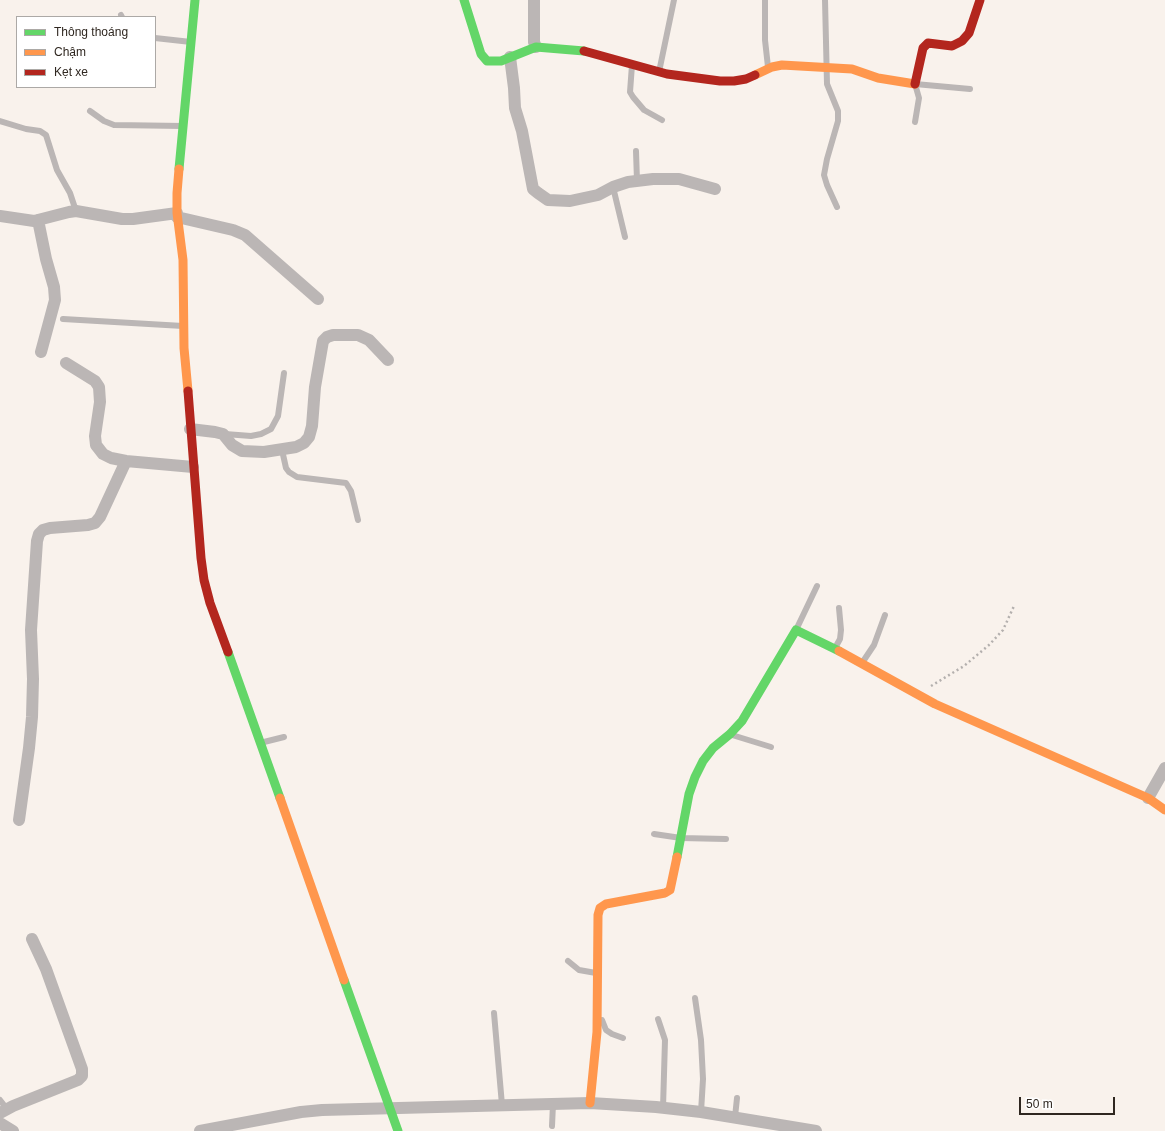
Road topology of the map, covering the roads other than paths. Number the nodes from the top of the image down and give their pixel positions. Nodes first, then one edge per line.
1 (195, 0) edge
2 (464, 0) edge
3 (534, 0) edge
4 (674, 0) edge
5 (765, 0) edge
6 (825, 0) edge
7 (980, 0) edge
8 (156, 38) edge
9 (191, 42) junction
10 (536, 47) junction
11 (510, 57) junction
12 (632, 64) junction
13 (768, 68) junction
14 (827, 68) junction
15 (659, 72) junction
16 (915, 84) junction
17 (970, 89) dead end
18 (90, 111) dead end
19 (662, 120) dead end
20 (0, 121) edge
21 (915, 122) dead end
22 (183, 126) junction
23 (636, 151) dead end
24 (637, 181) junction
25 (613, 186) junction
26 (715, 189) dead end
27 (837, 207) dead end
28 (76, 211) junction
29 (177, 215) junction
30 (0, 216) edge
31 (38, 220) junction
32 (625, 237) dead end
33 (318, 298) dead end
34 (63, 319) dead end
35 (183, 326) junction
36 (41, 352) dead end
37 (388, 360) dead end
38 (66, 363) dead end
39 (284, 373) dead end
40 (190, 429) junction
41 (223, 434) junction
42 (282, 450) junction
43 (126, 461) junction
44 (193, 467) junction
45 (358, 520) dead end
46 (817, 586) dead end
47 (839, 608) dead end
48 (885, 615) dead end
49 (796, 630) junction
50 (835, 648) junction
51 (862, 663) junction
52 (730, 734) junction
53 (284, 737) dead end
54 (260, 743) junction
55 (771, 747) dead end
56 (1165, 768) edge
57 (1148, 798) junction
58 (1165, 810) edge
59 (19, 820) dead end
60 (654, 834) dead end
61 (681, 838) junction
62 (726, 839) dead end
63 (32, 939) dead end
64 (568, 962) dead end
65 (598, 973) junction
66 (695, 998) dead end
67 (597, 1012) junction
68 (494, 1014) dead end
69 (658, 1020) dead end
70 (623, 1038) dead end
71 (737, 1098) dead end
72 (590, 1103) junction
73 (552, 1104) junction
74 (502, 1105) junction
75 (390, 1107) junction
76 (2, 1108) edge
77 (663, 1108) junction
78 (701, 1112) junction
79 (735, 1117) junction
80 (0, 1122) edge
81 (552, 1126) dead end
82 (13, 1131) edge
83 (200, 1131) edge
84 (398, 1131) edge
85 (816, 1131) edge

1 - 9 street
2 - 11 street
3 - 10 street
4 - 15 lane
5 - 13 lane
6 - 14 lane
7 - 16 street
8 - 9 lane
9 - 22 street
10 - 11 street
10 - 12 street
11 - 25 street
12 - 15 street
12 - 19 lane
13 - 14 street
13 - 15 street
14 - 16 street
14 - 27 lane
16 - 17 lane
16 - 21 lane
18 - 22 lane
20 - 28 lane
22 - 29 street
23 - 24 lane
24 - 25 street
24 - 26 street
25 - 32 lane
28 - 29 street
28 - 31 street
29 - 33 street
29 - 35 street
30 - 31 street
31 - 36 street
34 - 35 lane
35 - 40 street
37 - 42 street
38 - 43 street
39 - 41 lane
40 - 41 street
40 - 44 street
41 - 42 street
42 - 45 lane
43 - 44 street
43 - 59 street
44 - 54 street
46 - 49 lane
47 - 50 lane
48 - 51 lane
49 - 50 street
49 - 52 street
50 - 51 street
51 - 57 street
52 - 55 lane
52 - 61 street
53 - 54 lane
54 - 75 street
56 - 57 street
57 - 58 street
60 - 61 lane
61 - 62 lane
61 - 65 street
63 - 76 street
64 - 65 lane
65 - 67 street
66 - 78 lane
67 - 70 lane
67 - 72 street
68 - 74 lane
69 - 77 lane
71 - 79 lane
72 - 73 street
72 - 77 street
73 - 74 street
73 - 81 lane
74 - 75 street
75 - 83 street
75 - 84 street
77 - 78 street
78 - 79 street
79 - 85 street
80 - 82 street

